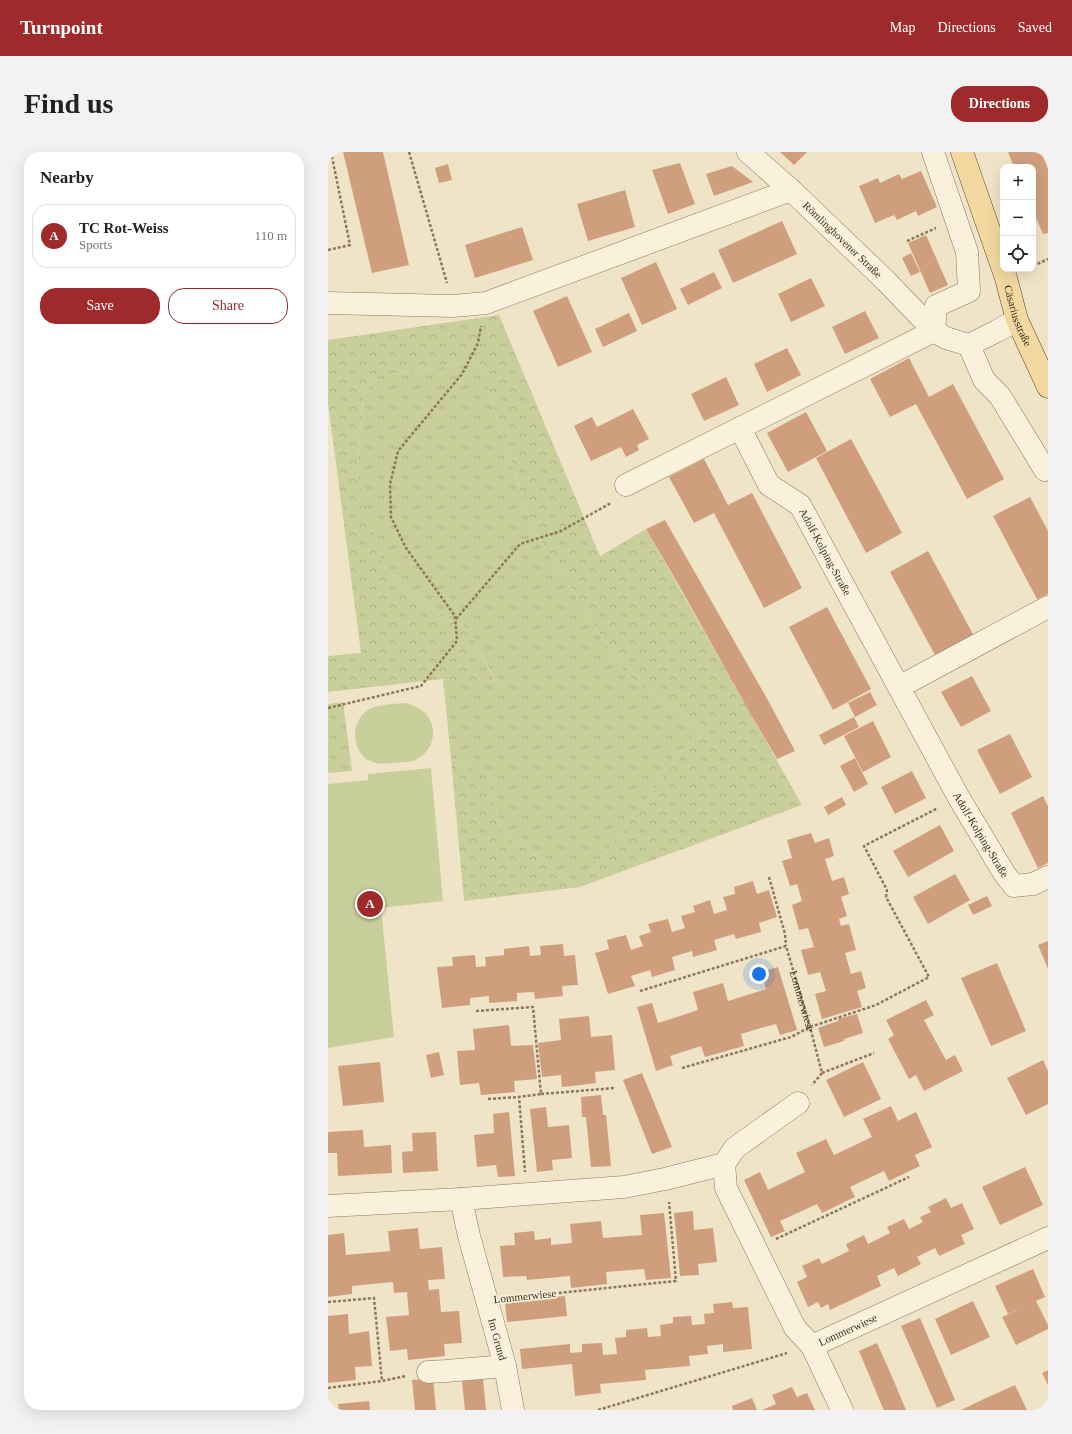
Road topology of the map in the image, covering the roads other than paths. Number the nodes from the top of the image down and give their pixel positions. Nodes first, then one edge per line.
1 (748, 152) edge
2 (933, 152) edge
3 (962, 152) edge
4 (791, 190) junction
5 (328, 303) edge
6 (1017, 320) junction
7 (934, 331) junction
8 (969, 345) junction
9 (1048, 387) edge
10 (740, 428) junction
11 (1044, 470) dead end
12 (630, 483) road end
13 (1048, 607) edge
14 (899, 687) junction
15 (1048, 877) edge
16 (798, 1103) road end
17 (724, 1164) junction
18 (461, 1199) junction
19 (328, 1206) edge
20 (1048, 1238) edge
21 (812, 1346) junction
22 (505, 1366) junction
23 (428, 1372) road end
24 (513, 1410) edge
25 (842, 1410) edge

1 - 4 street, Römlinghovener Straße
2 - 7 street
3 - 6 main road, Cäsariusstraße
4 - 5 street
4 - 7 street, Römlinghovener Straße
6 - 8 street
6 - 9 main road, Cäsariusstraße
7 - 8 street, Römlinghovener Straße
7 - 10 street
8 - 11 street
10 - 12 street
10 - 14 street, Adolf-Kolping-Straße
13 - 14 street
14 - 15 street, Adolf-Kolping-Straße
16 - 17 street
17 - 18 street
17 - 21 street, Lommerwiese
18 - 19 street
18 - 22 street, Im Grund
20 - 21 street, Lommerwiese
21 - 25 street
22 - 23 street
22 - 24 street, Im Grund

